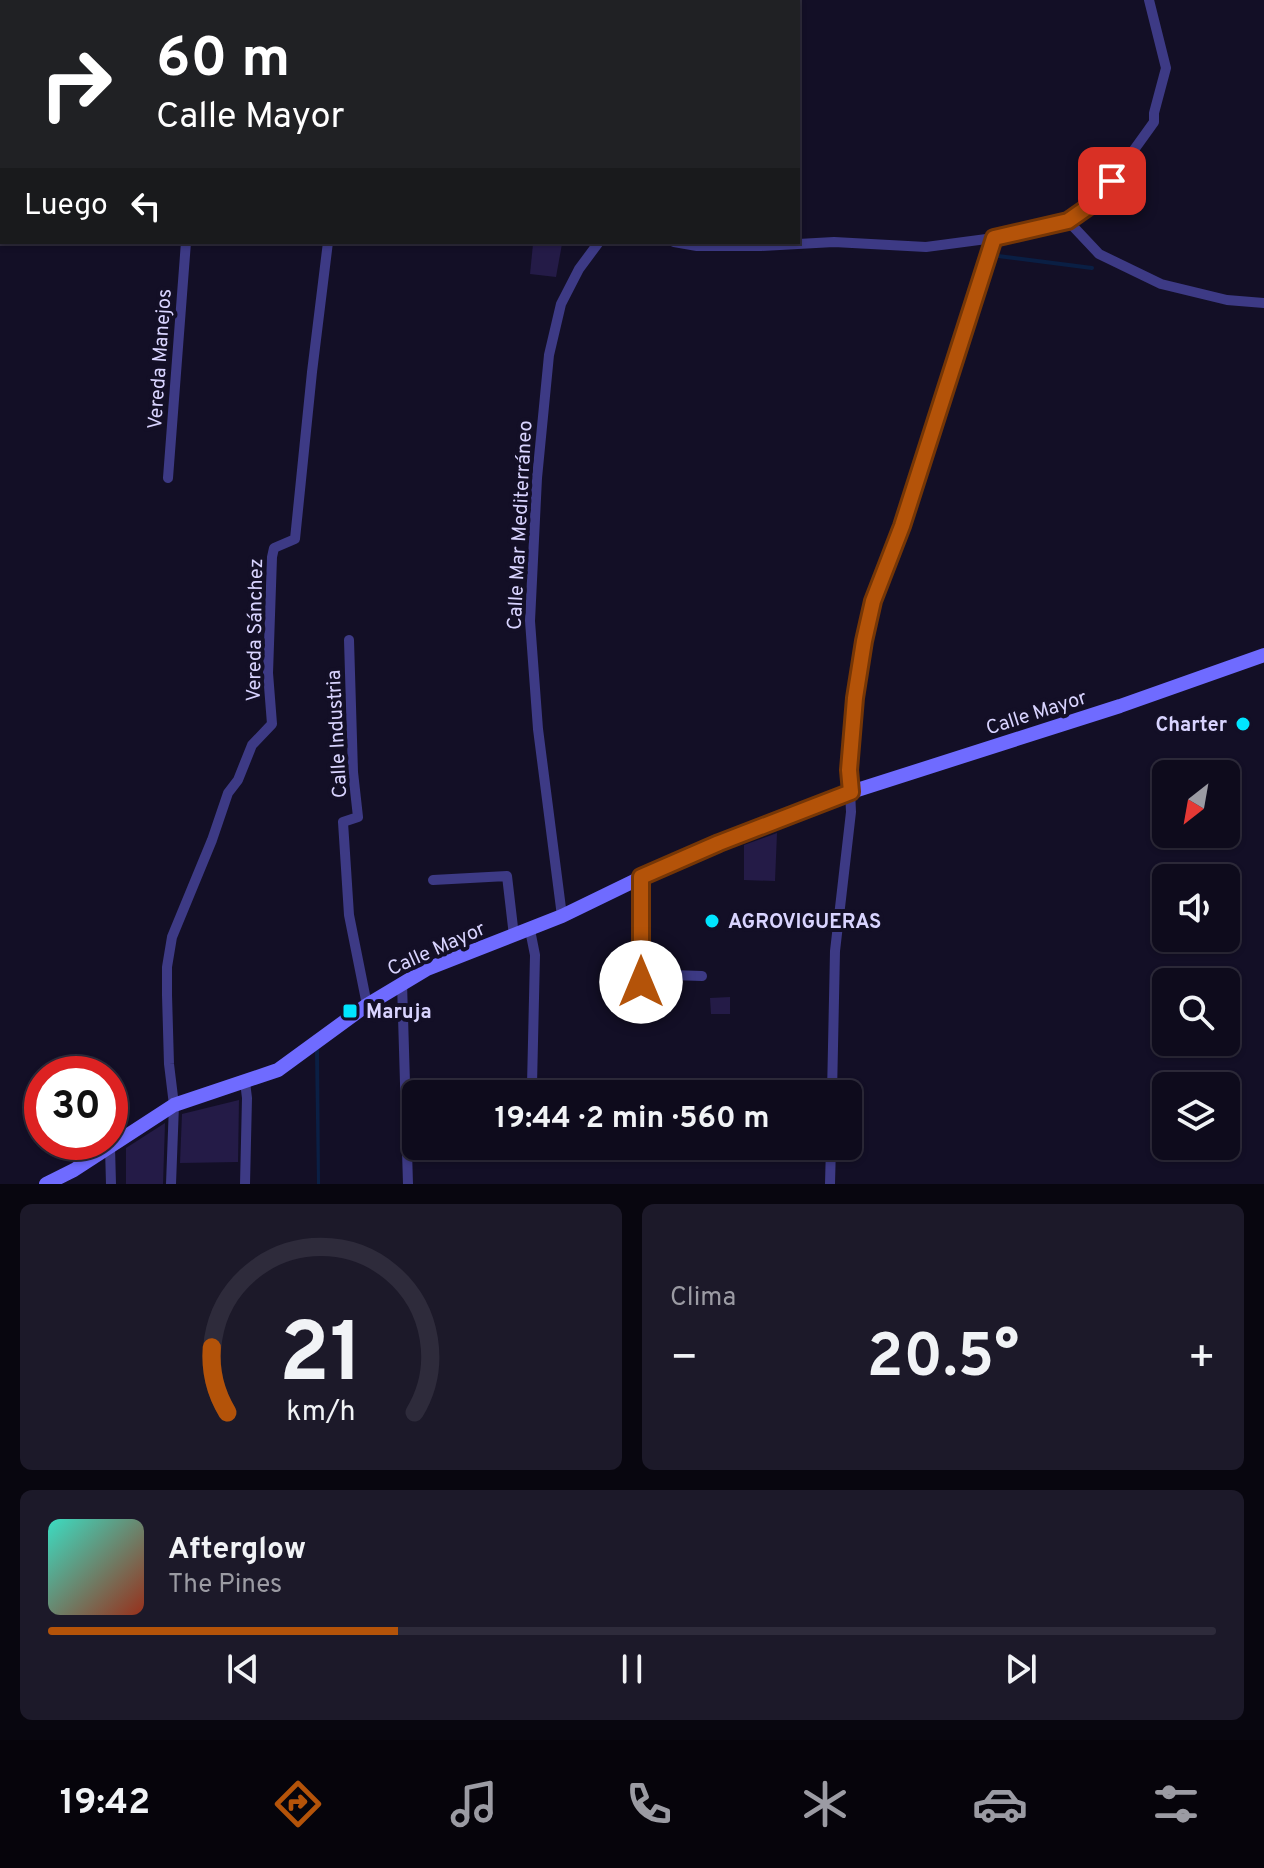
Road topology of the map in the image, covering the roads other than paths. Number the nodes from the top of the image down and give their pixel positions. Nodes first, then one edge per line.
1 (1149, 0) edge
2 (1068, 221) junction
3 (994, 238) junction
4 (186, 244) edge
5 (328, 244) edge
6 (598, 244) edge
7 (686, 244) edge
8 (798, 244) edge
9 (800, 244) edge
10 (1264, 303) edge
11 (168, 478) dead end
12 (349, 640) dead end
13 (1264, 655) edge
14 (851, 792) junction
15 (641, 877) junction
16 (433, 880) dead end
17 (562, 916) junction
18 (530, 930) junction
19 (514, 936) junction
20 (641, 974) junction
21 (702, 976) dead end
22 (402, 983) junction
23 (616, 983) dead end
24 (367, 1005) junction
25 (532, 1080) edge
26 (832, 1080) edge
27 (245, 1082) junction
28 (174, 1105) junction
29 (128, 1135) edge
30 (90, 1160) edge
31 (110, 1160) edge
32 (831, 1160) edge
33 (46, 1184) edge
34 (111, 1184) edge
35 (171, 1184) edge
36 (245, 1184) edge
37 (408, 1184) edge
38 (830, 1184) edge

1 - 2 street
2 - 3 street
2 - 10 street
3 - 9 street
3 - 14 street
4 - 11 street, Vereda Manejos
5 - 28 street, Vereda Sánchez
6 - 17 street, Calle Mar Mediterráneo
7 - 8 street
12 - 24 street, Calle Industria
13 - 14 main road, Calle Mayor
14 - 15 main road, Calle Mayor
14 - 26 street
15 - 17 main road, Calle Mayor
15 - 20 street
16 - 19 street
17 - 18 main road, Calle Mayor
18 - 19 main road, Calle Mayor
18 - 25 street
19 - 22 main road, Calle Mayor
20 - 21 street
20 - 23 street
22 - 24 main road, Calle Mayor
22 - 37 street
24 - 27 main road, Calle Mayor
27 - 28 main road, Calle Mayor
27 - 36 street
28 - 29 main road, Calle Mayor
28 - 35 street
30 - 33 main road, Calle Mayor
31 - 34 street
32 - 38 street

